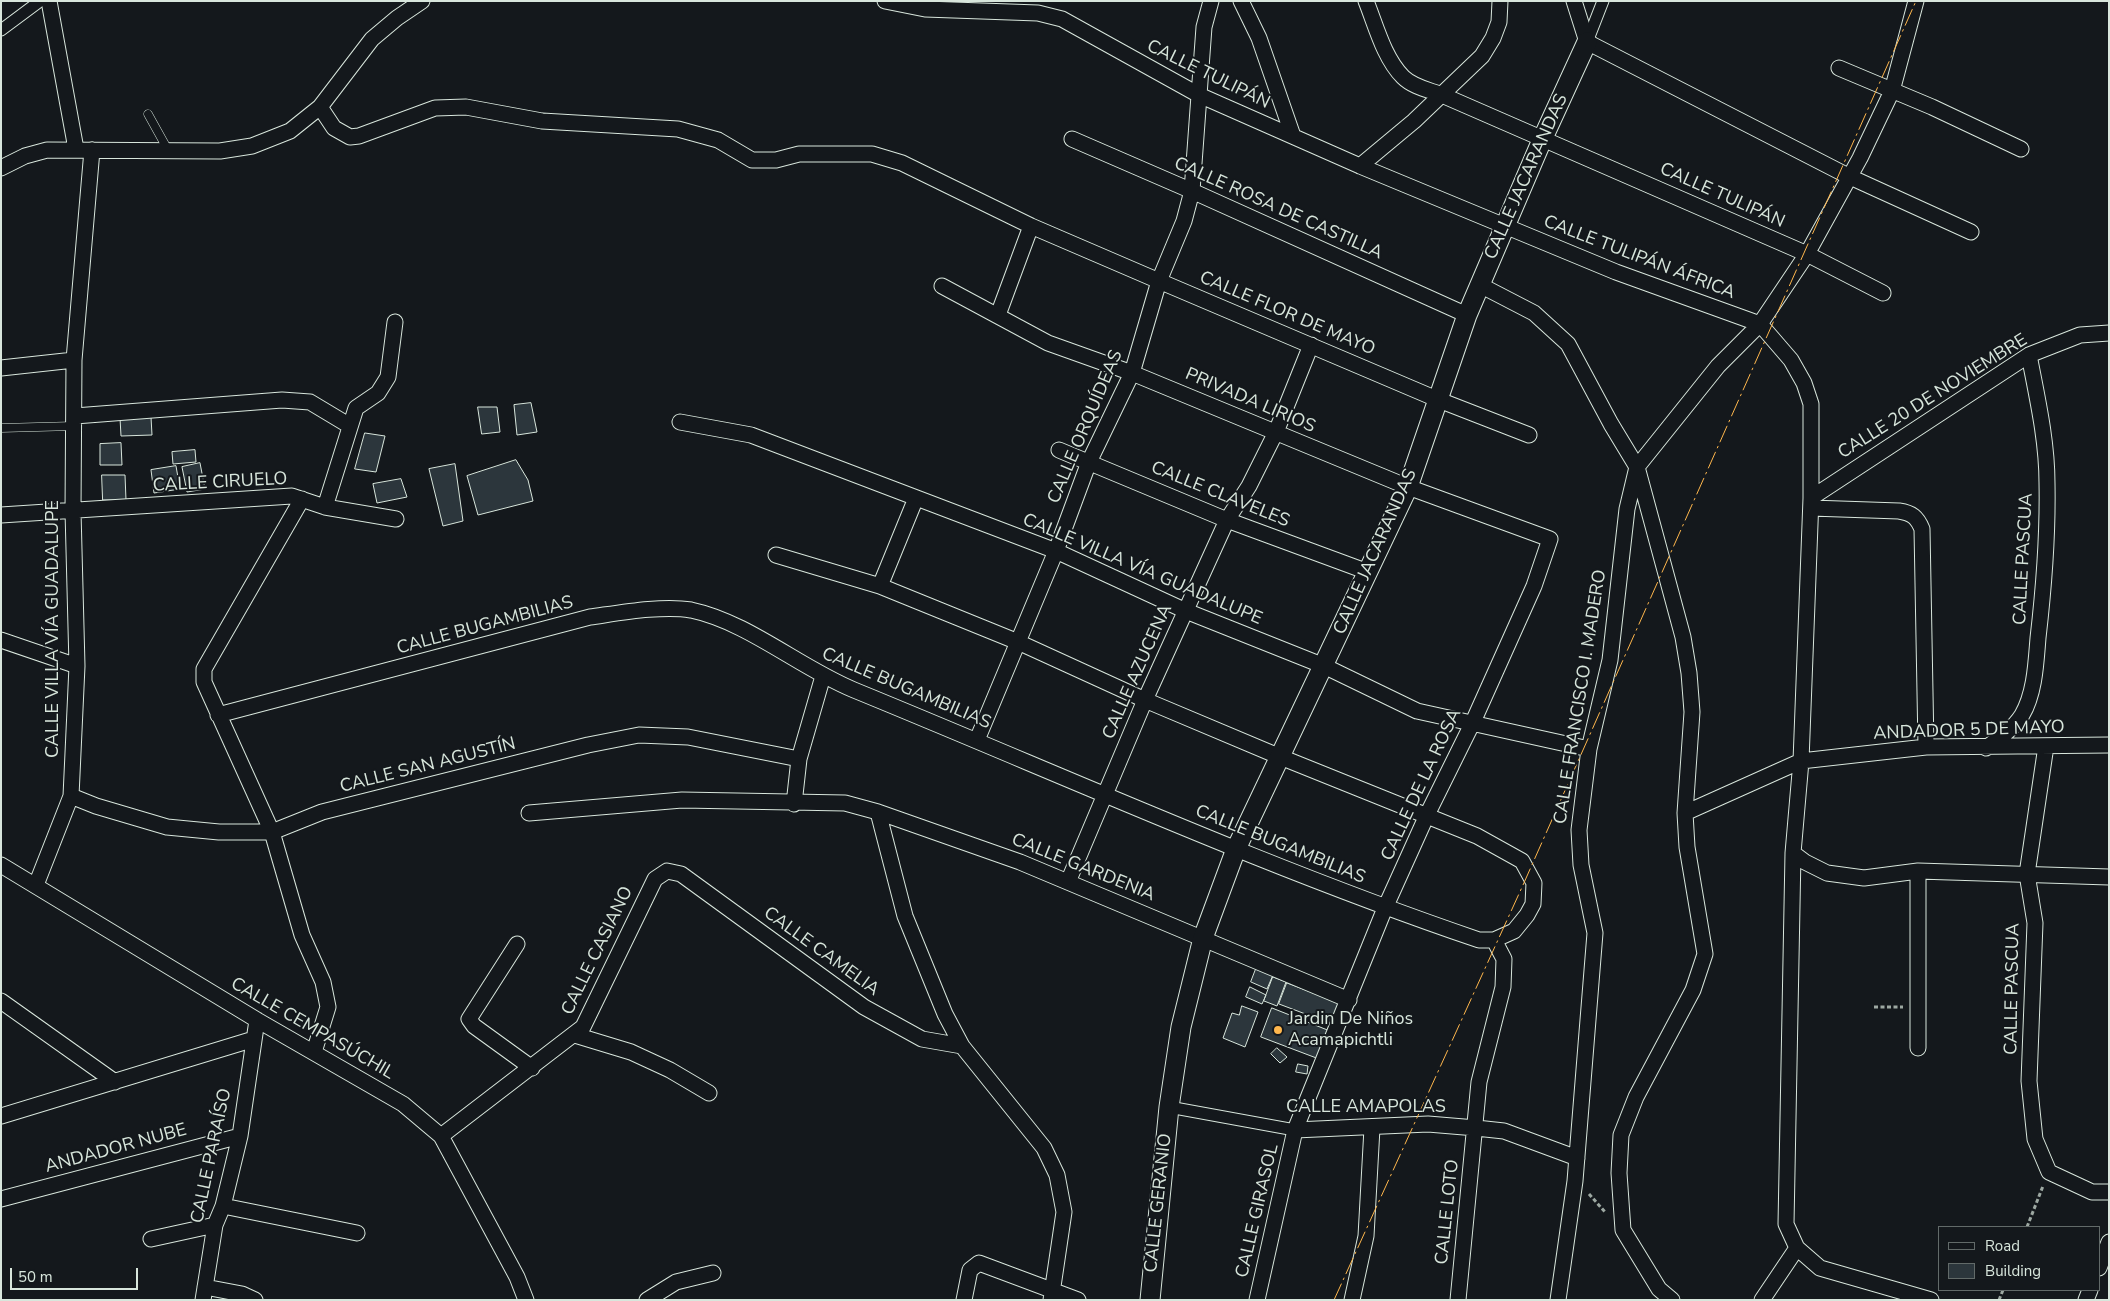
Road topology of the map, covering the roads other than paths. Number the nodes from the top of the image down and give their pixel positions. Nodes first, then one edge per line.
1 (40, 1) edge
2 (49, 1) edge
3 (422, 1) edge
4 (885, 1) edge
5 (1211, 1) edge
6 (1241, 1) edge
7 (1366, 1) edge
8 (1500, 1) edge
9 (1574, 1) edge
10 (1603, 1) edge
11 (1916, 1) edge
12 (1, 30) edge
13 (1587, 42) junction
14 (1839, 68) dead end
15 (1892, 90) junction
16 (1442, 94) junction
17 (1199, 95) junction
18 (320, 107) junction
19 (148, 114) dead end
20 (1292, 136) junction
21 (1072, 140) dead end
22 (1542, 140) junction
23 (76, 149) junction
24 (2021, 149) dead end
25 (92, 150) junction
26 (168, 150) junction
27 (1360, 166) junction
28 (1, 168) edge
29 (1848, 176) junction
30 (1192, 191) junction
31 (1030, 226) junction
32 (1506, 226) junction
33 (1972, 232) dead end
34 (1808, 254) junction
35 (1159, 281) junction
36 (1480, 285) junction
37 (942, 286) dead end
38 (1883, 293) dead end
39 (998, 315) junction
40 (1467, 315) junction
41 (395, 322) dead end
42 (1760, 324) junction
43 (2109, 333) edge
44 (1311, 345) junction
45 (2029, 355) junction
46 (74, 360) junction
47 (1, 368) edge
48 (1132, 373) junction
49 (1439, 400) junction
50 (75, 421) junction
51 (680, 422) dead end
52 (350, 426) junction
53 (1, 428) edge
54 (1276, 432) junction
55 (1529, 435) dead end
56 (1059, 450) dead end
57 (1089, 462) junction
58 (1637, 467) junction
59 (1408, 487) junction
60 (916, 498) junction
61 (302, 499) junction
62 (1811, 503) junction
63 (325, 507) junction
64 (73, 511) junction
65 (1, 515) edge
66 (396, 519) dead end
67 (1228, 520) junction
68 (1550, 539) joint
69 (1056, 551) junction
70 (776, 555) dead end
71 (1368, 572) junction
72 (880, 586) junction
73 (1186, 611) junction
74 (1, 640) edge
75 (1018, 642) junction
76 (76, 666) junction
77 (1324, 666) junction
78 (823, 676) junction
79 (1145, 700) junction
80 (218, 715) junction
81 (1473, 722) junction
82 (977, 740) junction
83 (2109, 745) edge
84 (2046, 746) junction
85 (1926, 747) junction
86 (1986, 748) junction
87 (1589, 750) junction
88 (1278, 756) junction
89 (799, 759) junction
90 (1801, 761) junction
91 (1106, 793) junction
92 (71, 796) junction
93 (794, 804) junction
94 (878, 812) junction
95 (529, 813) dead end
96 (1427, 814) junction
97 (1685, 814) junction
98 (272, 832) junction
99 (1236, 849) junction
100 (1794, 853) junction
101 (1, 865) edge
102 (667, 870) joint
103 (1918, 871) junction
104 (2027, 874) junction
105 (2109, 877) edge
106 (1068, 882) junction
107 (36, 885) junction
108 (1385, 908) junction
109 (1203, 938) junction
110 (1487, 940) junction
111 (517, 944) dead end
112 (1349, 1000) junction
113 (1, 1001) edge
114 (257, 1020) junction
115 (575, 1035) junction
116 (254, 1039) junction
117 (962, 1046) junction
118 (1918, 1048) dead end
119 (314, 1052) junction
120 (532, 1068) junction
121 (115, 1082) junction
122 (709, 1093) dead end
123 (1169, 1106) junction
124 (1, 1116) edge
125 (1372, 1128) junction
126 (1476, 1128) junction
127 (1295, 1130) junction
128 (240, 1136) junction
129 (441, 1136) junction
130 (1577, 1158) junction
131 (2109, 1192) edge
132 (1, 1199) edge
133 (223, 1206) junction
134 (216, 1225) junction
135 (357, 1232) dead end
136 (151, 1239) dead end
137 (2109, 1242) edge
138 (1797, 1248) junction
139 (2100, 1265) edge
140 (713, 1273) dead end
141 (204, 1293) edge
142 (1052, 1295) edge
143 (255, 1300) edge
144 (526, 1300) edge
145 (647, 1300) edge
146 (964, 1300) edge
147 (1078, 1300) edge
148 (1150, 1300) edge
149 (1257, 1300) edge
150 (1352, 1300) edge
151 (1458, 1300) edge
152 (1558, 1300) edge
153 (1672, 1300) edge
154 (1762, 1300) edge
155 (1931, 1300) edge

1 - 12 street
2 - 23 street
3 - 18 street
4 - 17 street, CALLE TULIPÁN
5 - 17 street, CALLE ORQUÍDEAS
6 - 20 street
7 - 16 street, CALLE TULIPÁN
8 - 16 street
9 - 13 street
10 - 13 street, CALLE JACARANDAS
11 - 15 street, CALLE FRANCISCO I. MADERO
13 - 22 street, CALLE JACARANDAS
13 - 29 street
14 - 15 street
15 - 24 street
15 - 29 street, CALLE FRANCISCO I. MADERO
16 - 22 street, CALLE TULIPÁN
16 - 27 street
17 - 20 street, CALLE TULIPÁN
17 - 30 street, CALLE ORQUÍDEAS
18 - 26 street
18 - 31 street
19 - 26 lane
20 - 27 street, CALLE TULIPÁN
21 - 30 street, CALLE ROSA DE CASTILLA
22 - 32 street, CALLE JACARANDAS
22 - 34 street, CALLE TULIPÁN
23 - 25 street
23 - 28 street
25 - 26 street
25 - 46 street, CALLE VILLA VÍA GUADALUPE
27 - 32 street, CALLE TULIPÁN
29 - 33 street
29 - 34 street, CALLE FRANCISCO I. MADERO
30 - 35 street, CALLE ORQUÍDEAS
30 - 40 street, CALLE ROSA DE CASTILLA
31 - 35 street, CALLE FLOR DE MAYO
31 - 39 street
32 - 36 street, CALLE JACARANDAS
32 - 42 street, CALLE TULIPÁN ÁFRICA
34 - 38 street, CALLE TULIPÁN
34 - 42 street, CALLE FRANCISCO I. MADERO
35 - 44 street, CALLE FLOR DE MAYO
35 - 48 street, CALLE ORQUÍDEAS
36 - 40 street, CALLE JACARANDAS
36 - 58 street
37 - 39 street, PRIVADA LIRIOS
39 - 48 street, PRIVADA LIRIOS
40 - 49 street, CALLE JACARANDAS
41 - 52 street
42 - 58 street, CALLE FRANCISCO I. MADERO
42 - 62 street
43 - 45 street, CALLE 20 DE NOVIEMBRE
44 - 49 street, CALLE FLOR DE MAYO
44 - 54 street, CALLE AZUCENA
45 - 62 street, CALLE 20 DE NOVIEMBRE
45 - 86 street, CALLE PASCUA
46 - 47 street
46 - 50 street, CALLE VILLA VÍA GUADALUPE
48 - 54 street, PRIVADA LIRIOS
48 - 57 street, CALLE ORQUÍDEAS
49 - 55 street, CALLE FLOR DE MAYO
49 - 59 street, CALLE JACARANDAS
50 - 52 street
50 - 53 lane
50 - 64 street, CALLE VILLA VÍA GUADALUPE
51 - 60 street, CALLE VILLA VÍA GUADALUPE
52 - 63 street
54 - 59 street, PRIVADA LIRIOS
54 - 67 street, CALLE AZUCENA
56 - 57 street, CALLE CLAVELES
57 - 67 street, CALLE CLAVELES
57 - 69 street, CALLE ORQUÍDEAS
58 - 87 street, CALLE FRANCISCO I. MADERO
58 - 97 street
59 - 68 street, PRIVADA LIRIOS
59 - 71 street, CALLE JACARANDAS
60 - 69 street, CALLE VILLA VÍA GUADALUPE
60 - 72 street
61 - 63 street, CALLE CIRUELO
61 - 64 street, CALLE CIRUELO
61 - 80 street
62 - 85 street
62 - 90 street
63 - 66 street, CALLE CIRUELO
64 - 65 street, CALLE CIRUELO
64 - 76 street, CALLE VILLA VÍA GUADALUPE
67 - 71 street, CALLE CLAVELES
67 - 73 street, CALLE AZUCENA
68 - 81 street, CALLE DE LA ROSA
69 - 73 street, CALLE VILLA VÍA GUADALUPE
69 - 75 street, CALLE ORQUÍDEAS
70 - 72 street
71 - 77 street, CALLE JACARANDAS
72 - 75 street
73 - 77 street, CALLE VILLA VÍA GUADALUPE
73 - 79 street, CALLE AZUCENA
74 - 76 street
75 - 79 street
75 - 82 street, CALLE ORQUÍDEAS
76 - 92 street, CALLE VILLA VÍA GUADALUPE
77 - 81 street, CALLE VILLA VÍA GUADALUPE
77 - 88 street, CALLE JACARANDAS
78 - 80 street, CALLE BUGAMBILIAS
78 - 82 street, CALLE BUGAMBILIAS
78 - 89 street
79 - 88 street
79 - 91 street, CALLE AZUCENA
80 - 98 street
81 - 87 street, CALLE VILLA VÍA GUADALUPE
81 - 96 street, CALLE DE LA ROSA
82 - 91 street, CALLE BUGAMBILIAS
83 - 84 street, ANDADOR 5 DE MAYO
84 - 86 street, ANDADOR 5 DE MAYO
84 - 104 street, CALLE PASCUA
85 - 86 street, ANDADOR 5 DE MAYO
85 - 90 street, ANDADOR 5 DE MAYO
87 - 130 street, CALLE FRANCISCO I. MADERO
88 - 96 street
88 - 99 street, CALLE JACARANDAS
89 - 93 street
89 - 98 street, CALLE SAN AGUSTÍN
90 - 97 street, ANDADOR 5 DE MAYO
90 - 100 street
91 - 99 street, CALLE BUGAMBILIAS
91 - 106 street, CALLE AZUCENA
92 - 98 street, CALLE SAN AGUSTÍN
92 - 107 street, CALLE VILLA VÍA GUADALUPE
93 - 94 street, CALLE GARDENIA
93 - 95 street, CALLE GARDENIA
94 - 106 street, CALLE GARDENIA
94 - 117 street
96 - 108 street, CALLE DE LA ROSA
96 - 110 street
97 - 153 street
98 - 119 street
99 - 108 street, CALLE BUGAMBILIAS
99 - 109 street, CALLE JACARANDAS
100 - 103 street
100 - 138 street
101 - 107 street, CALLE CEMPASÚCHIL
102 - 115 street, CALLE CASIANO
102 - 117 street, CALLE CAMELIA
103 - 104 street
103 - 118 street
104 - 105 street
104 - 131 street, CALLE PASCUA
106 - 109 street, CALLE GARDENIA
107 - 114 street, CALLE CEMPASÚCHIL
108 - 110 street, CALLE BUGAMBILIAS
108 - 112 street, CALLE DE LA ROSA
109 - 112 street, CALLE GARDENIA
109 - 123 street, CALLE JACARANDAS
110 - 126 street
111 - 120 street
112 - 127 street, CALLE DE LA ROSA
113 - 121 street
114 - 116 street, CALLE PARAÍSO
114 - 119 street, CALLE CEMPASÚCHIL
115 - 120 street, CALLE CASIANO
115 - 122 street
116 - 121 street
116 - 128 street, CALLE PARAÍSO
117 - 142 street
119 - 129 street, CALLE CEMPASÚCHIL
120 - 129 street, CALLE CASIANO
121 - 124 street
123 - 127 street, CALLE AMAPOLAS
123 - 148 street, CALLE GERANIO
125 - 126 street, CALLE AMAPOLAS
125 - 127 street, CALLE AMAPOLAS
125 - 150 street
126 - 130 street, CALLE AMAPOLAS
126 - 151 street, CALLE LOTO
127 - 149 street, CALLE GIRASOL
128 - 132 street, ANDADOR NUBE
128 - 133 street, CALLE PARAÍSO
129 - 144 street, CALLE CEMPASÚCHIL
130 - 152 street, CALLE FRANCISCO I. MADERO
133 - 134 street, CALLE PARAÍSO
133 - 135 street
134 - 136 street
134 - 141 street, CALLE PARAÍSO
137 - 139 street
138 - 154 street
138 - 155 street
140 - 145 street
141 - 143 street
142 - 146 street
142 - 147 street

